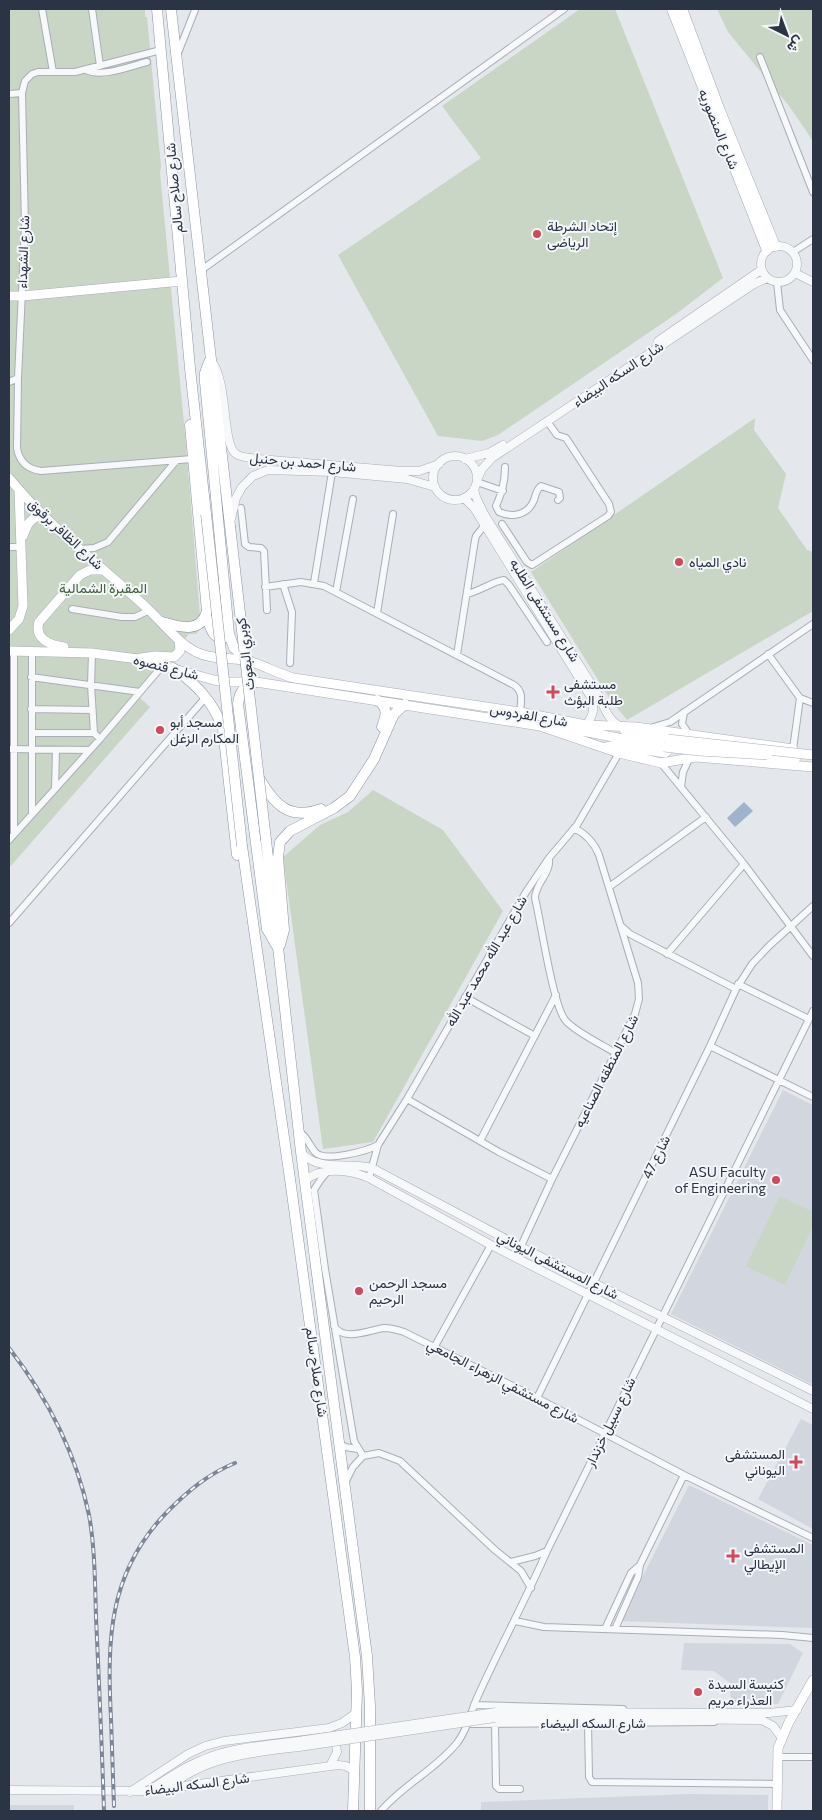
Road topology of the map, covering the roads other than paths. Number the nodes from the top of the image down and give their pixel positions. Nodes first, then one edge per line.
1 (42, 9) edge
2 (92, 9) edge
3 (157, 9) edge
4 (171, 9) edge
5 (195, 9) edge
6 (564, 9) edge
7 (672, 9) edge
8 (682, 9) edge
9 (161, 50) junction
10 (694, 54) junction
11 (760, 57) dead end
12 (177, 60) junction
13 (147, 62) dead end
14 (100, 66) junction
15 (86, 70) junction
16 (53, 72) junction
17 (22, 93) junction
18 (9, 94) edge
19 (813, 192) edge
20 (813, 239) edge
21 (771, 248) junction
22 (793, 252) junction
23 (761, 270) junction
24 (200, 271) junction
25 (795, 273) junction
26 (767, 278) junction
27 (182, 281) junction
28 (777, 282) junction
29 (813, 282) edge
30 (9, 296) edge
31 (22, 296) junction
32 (210, 360) junction
33 (813, 360) edge
34 (190, 368) junction
35 (18, 378) junction
36 (9, 382) edge
37 (548, 421) junction
38 (465, 459) junction
39 (192, 460) junction
40 (176, 461) junction
41 (439, 464) junction
42 (505, 467) dead end
43 (332, 472) junction
44 (9, 478) edge
45 (476, 484) junction
46 (436, 487) junction
47 (19, 490) junction
48 (503, 491) junction
49 (464, 498) junction
50 (353, 499) dead end
51 (558, 500) dead end
52 (241, 508) dead end
53 (393, 514) dead end
54 (44, 516) junction
55 (230, 526) junction
56 (484, 526) junction
57 (495, 532) junction
58 (9, 547) edge
59 (20, 547) junction
60 (80, 548) junction
61 (105, 570) junction
62 (314, 583) junction
63 (283, 584) junction
64 (265, 587) junction
65 (336, 592) junction
66 (467, 594) junction
67 (72, 608) dead end
68 (150, 610) junction
69 (266, 610) dead end
70 (376, 613) junction
71 (206, 615) junction
72 (162, 622) junction
73 (813, 624) edge
74 (9, 630) edge
75 (229, 634) junction
76 (179, 640) junction
77 (547, 642) dead end
78 (11, 651) edge
79 (32, 652) junction
80 (75, 652) junction
81 (92, 653) junction
82 (768, 654) junction
83 (457, 655) junction
84 (138, 660) junction
85 (249, 661) junction
86 (290, 663) dead end
87 (168, 667) junction
88 (32, 677) junction
89 (256, 682) junction
90 (91, 685) junction
91 (140, 692) junction
92 (206, 697) junction
93 (800, 698) junction
94 (377, 700) junction
95 (813, 703) edge
96 (238, 704) junction
97 (405, 704) junction
98 (214, 708) junction
99 (31, 709) junction
100 (92, 710) junction
101 (685, 711) junction
102 (520, 712) junction
103 (586, 725) junction
104 (546, 727) junction
105 (621, 727) junction
106 (646, 728) junction
107 (32, 733) junction
108 (94, 733) junction
109 (690, 735) junction
110 (100, 739) junction
111 (667, 739) junction
112 (604, 748) junction
113 (11, 749) edge
114 (32, 749) junction
115 (793, 749) junction
116 (56, 750) junction
117 (90, 750) junction
118 (619, 753) junction
119 (813, 755) edge
120 (690, 757) junction
121 (661, 763) junction
122 (813, 767) edge
123 (259, 778) junction
124 (681, 787) junction
125 (55, 789) junction
126 (32, 813) junction
127 (706, 817) junction
128 (574, 828) junction
129 (14, 834) junction
130 (9, 840) edge
131 (549, 858) junction
132 (744, 864) junction
133 (609, 887) junction
134 (813, 906) edge
135 (9, 923) edge
136 (621, 926) junction
137 (790, 926) junction
138 (256, 935) junction
139 (278, 948) junction
140 (667, 954) junction
141 (813, 956) edge
142 (737, 987) junction
143 (556, 995) junction
144 (465, 998) junction
145 (813, 1010) edge
146 (809, 1019) junction
147 (535, 1036) junction
148 (710, 1046) junction
149 (616, 1053) junction
150 (780, 1080) junction
151 (813, 1097) edge
152 (406, 1099) junction
153 (299, 1131) junction
154 (480, 1141) junction
155 (378, 1145) junction
156 (301, 1152) junction
157 (372, 1168) junction
158 (328, 1172) junction
159 (369, 1178) junction
160 (552, 1179) junction
161 (305, 1181) junction
162 (491, 1245) junction
163 (521, 1247) junction
164 (516, 1258) junction
165 (593, 1283) junction
166 (588, 1294) junction
167 (662, 1317) junction
168 (334, 1326) junction
169 (656, 1329) junction
170 (348, 1334) junction
171 (435, 1346) junction
172 (339, 1350) junction
173 (813, 1391) edge
174 (537, 1398) junction
175 (813, 1409) edge
176 (605, 1433) junction
177 (338, 1443) junction
178 (358, 1448) junction
179 (363, 1456) junction
180 (684, 1475) junction
181 (345, 1482) junction
182 (813, 1538) edge
183 (547, 1551) junction
184 (511, 1562) junction
185 (640, 1565) junction
186 (531, 1588) junction
187 (514, 1621) junction
188 (605, 1629) junction
189 (615, 1629) junction
190 (813, 1638) edge
191 (812, 1684) edge
192 (474, 1705) junction
193 (796, 1710) junction
194 (356, 1713) junction
195 (719, 1717) junction
196 (495, 1718) junction
197 (588, 1723) junction
198 (468, 1724) junction
199 (331, 1728) junction
200 (782, 1738) junction
201 (306, 1743) junction
202 (777, 1753) junction
203 (813, 1757) edge
204 (330, 1766) junction
205 (353, 1770) junction
206 (777, 1784) junction
207 (166, 1789) junction
208 (520, 1789) dead end
209 (9, 1790) edge
210 (129, 1792) junction
211 (147, 1792) junction
212 (353, 1811) edge
213 (370, 1811) edge
214 (381, 1811) edge
215 (777, 1811) edge

1 - 16 street
2 - 14 street
3 - 9 main road, شارع صلاح سالم
4 - 12 main road, شارع صلاح سالم
5 - 12 street
6 - 24 street
7 - 10 main road, شارع المنصوريه
8 - 10 main road, شارع المنصوريه
9 - 14 street
9 - 27 main road, شارع صلاح سالم
10 - 21 main road, شارع المنصوريه
11 - 19 street
12 - 24 main road, شارع صلاح سالم
13 - 15 street
14 - 15 street
15 - 16 street
16 - 17 street
17 - 18 street
17 - 31 street, شارع الشهداء
20 - 22 street
21 - 22 street
21 - 23 street
22 - 25 street
23 - 26 street
23 - 38 street, شارع السكه البيضاء
24 - 32 main road, شارع صلاح سالم
25 - 28 street
25 - 29 street
26 - 28 street
26 - 37 street, شارع السكه البيضاء
27 - 31 main road
27 - 34 main road, شارع صلاح سالم
28 - 33 street
30 - 31 main road
31 - 35 street, شارع الشهداء
32 - 41 street, شارع احمد بن حنبل
32 - 55 main road, كوبري البعوث
32 - 75 main road
34 - 39 main road
34 - 138 main road, كوبري البعوث, bridge
35 - 36 street
35 - 40 street, شارع الشهداء
37 - 45 street, شارع السكه البيضاء
37 - 57 street
38 - 41 street
38 - 45 street
39 - 40 street
39 - 71 main road
40 - 60 street
41 - 46 street
42 - 48 street
43 - 46 street, شارع احمد بن حنبل
43 - 55 street, شارع احمد بن حنبل
43 - 62 street
44 - 47 main road, شارع الظافر برقوق
45 - 48 street
45 - 49 street
45 - 57 street, شارع مستشفى الطلبه
46 - 49 street
47 - 54 main road, شارع الظافر برقوق
47 - 59 main road
48 - 51 street
49 - 56 street, شارع مستشفى الطلبه
50 - 65 street
52 - 64 street
53 - 70 street
54 - 59 main road
54 - 60 main road, شارع الظافر برقوق
55 - 123 main road, كوبري البعوث, bridge
56 - 66 street
56 - 103 street, شارع مستشفى الطلبه
57 - 105 street, شارع مستشفى الطلبه
58 - 59 street
59 - 74 main road
60 - 61 main road, شارع الظافر برقوق
61 - 68 main road, شارع الظافر برقوق
61 - 80 main road
62 - 63 street
62 - 65 street
63 - 64 street
63 - 86 street
64 - 69 street
65 - 70 street
66 - 77 street
66 - 83 street
67 - 68 street
68 - 72 main road, شارع الظافر برقوق
70 - 83 street
71 - 72 main road
71 - 75 main road
72 - 76 main road, شارع الظافر برقوق
73 - 82 street
75 - 85 main road
76 - 84 main road
76 - 85 main road, شارع الظافر برقوق
78 - 79 main road
78 - 113 street
79 - 80 main road
79 - 88 street
80 - 81 main road, شارع قنصوه
81 - 84 main road, شارع قنصوه
81 - 90 street
82 - 93 street
82 - 101 street
83 - 102 street
84 - 87 main road, شارع قنصوه
85 - 102 main road, شارع الفردوس
87 - 89 main road, شارع قنصوه
87 - 91 street
87 - 92 main road
88 - 90 street
88 - 99 street
89 - 94 main road, شارع الفردوس
89 - 96 main road
90 - 91 street
90 - 100 street
91 - 110 street
92 - 98 main road
92 - 135 street
93 - 95 street
93 - 115 street
94 - 97 main road, شارع الفردوس
94 - 123 main road
96 - 98 main road
96 - 139 main road
97 - 104 main road, شارع الفردوس
97 - 139 main road
98 - 138 main road
99 - 100 street
99 - 107 street
100 - 108 street
101 - 106 street
101 - 109 street
102 - 103 main road, شارع الفردوس
103 - 105 main road, شارع الفردوس
104 - 111 main road
104 - 112 main road, شارع الفردوس
105 - 106 main road, شارع الفردوس
105 - 111 main road
106 - 111 main road, شارع الفردوس
107 - 108 street
107 - 114 street
108 - 110 street
109 - 111 main road, شارع الفردوس
109 - 115 main road, شارع الفردوس
110 - 117 street
111 - 112 main road
111 - 119 main road, bridge
112 - 118 main road, شارع الفردوس
113 - 114 street
113 - 129 street
114 - 116 street
114 - 126 street
115 - 119 main road, شارع الفردوس
116 - 117 street
116 - 125 street
117 - 125 street
118 - 121 main road, شارع الفردوس
118 - 128 street, شارع عبد الله محمد عبد الله
120 - 121 main road, شارع الفردوس
120 - 122 main road, شارع الفردوس
120 - 124 street
121 - 124 street
123 - 139 main road, كوبري البعوث, bridge
124 - 127 street
125 - 126 street
126 - 129 street
127 - 132 street
127 - 133 street
128 - 131 street, شارع عبد الله محمد عبد الله
128 - 133 street, شارع المنطقه الصناعيه
129 - 130 street
131 - 143 street
131 - 144 street, شارع عبد الله محمد عبد الله
132 - 137 street
132 - 140 street
133 - 136 street, شارع المنطقه الصناعيه
134 - 137 street, شارع 47
136 - 140 street
136 - 149 street, شارع المنطقه الصناعيه
137 - 141 street
137 - 142 street, شارع 47
138 - 194 main road, شارع صلاح سالم
139 - 153 main road, شارع صلاح سالم
140 - 142 street
142 - 146 street
142 - 148 street, شارع 47
143 - 147 street
143 - 149 street
144 - 147 street
144 - 152 street, شارع عبد الله محمد عبد الله
145 - 146 street, شارع سبيل خزندار
146 - 150 street, شارع سبيل خزندار
147 - 154 street
148 - 150 street
148 - 165 street, شارع 47
149 - 160 street, شارع المنطقه الصناعيه
150 - 151 street
150 - 167 street, شارع سبيل خزندار
152 - 154 street
152 - 155 street, شارع عبد الله محمد عبد الله
153 - 155 street
153 - 156 main road, شارع صلاح سالم
154 - 160 street
155 - 157 street, شارع عبد الله محمد عبد الله
156 - 157 street, شارع المستشفى اليوناني
156 - 161 main road, شارع صلاح سالم
157 - 159 street, شارع عبد الله محمد عبد الله
157 - 163 street, شارع المستشفى اليوناني
158 - 159 street, شارع المستشفى اليوناني
158 - 161 street, شارع المستشفى اليوناني
158 - 168 street
159 - 162 street, شارع المستشفى اليوناني
160 - 163 street, شارع المنطقه الصناعيه
161 - 177 main road, شارع صلاح سالم
162 - 164 street, شارع المستشفى اليوناني
162 - 171 street
163 - 164 street, شارع المنطقه الصناعيه
163 - 165 street, شارع المستشفى اليوناني
164 - 166 street, شارع المستشفى اليوناني
165 - 166 street, شارع 47
165 - 167 street, شارع المستشفى اليوناني
166 - 169 street, شارع المستشفى اليوناني
166 - 174 street, شارع 47
167 - 169 street, شارع سبيل خزندار
167 - 173 street, شارع المستشفى اليوناني
168 - 170 street
168 - 172 street
169 - 175 street, شارع المستشفى اليوناني
169 - 176 street, شارع سبيل خزندار
170 - 171 street, شارع مستشفي الزهراء الجامعي
170 - 172 street
171 - 174 street, شارع مستشفي الزهراء الجامعي
172 - 178 street
174 - 176 street, شارع مستشفي الزهراء الجامعي
176 - 180 street, شارع مستشفي الزهراء الجامعي
176 - 183 street, شارع سبيل خزندار
177 - 178 street
177 - 181 main road, شارع صلاح سالم
178 - 179 street
179 - 181 street
179 - 184 street
180 - 182 street, شارع مستشفي الزهراء الجامعي
180 - 185 street
181 - 213 main road, شارع صلاح سالم
183 - 184 street
183 - 186 street, شارع سبيل خزندار
184 - 186 street
185 - 188 street
185 - 189 street
186 - 187 street, شارع سبيل خزندار
187 - 188 street
187 - 192 street, شارع سبيل خزندار
188 - 189 street
189 - 190 street
191 - 193 main road
192 - 195 street, شارع السكه البيضاء
192 - 198 street, شارع سبيل خزندار
193 - 195 street
193 - 200 main road
194 - 199 street, شارع السكه البيضاء
194 - 205 main road, شارع صلاح سالم
195 - 196 street
195 - 197 street, شارع السكه البيضاء
195 - 200 street
196 - 197 street, شارع السكه البيضاء
196 - 198 street, شارع السكه البيضاء
196 - 201 street, bridge
196 - 208 street
197 - 206 street
198 - 214 street, شارع سبيل خزندار
199 - 204 street
199 - 210 street, شارع السكه البيضاء
200 - 202 main road
201 - 207 street
201 - 211 street
202 - 203 street
202 - 206 main road
204 - 205 street, شارع السكه البيضاء
204 - 207 street, شارع السكه البيضاء
205 - 212 main road, شارع صلاح سالم
206 - 215 main road
207 - 211 street, شارع السكه البيضاء
209 - 210 street, شارع السكه البيضاء
210 - 211 street, شارع السكه البيضاء

